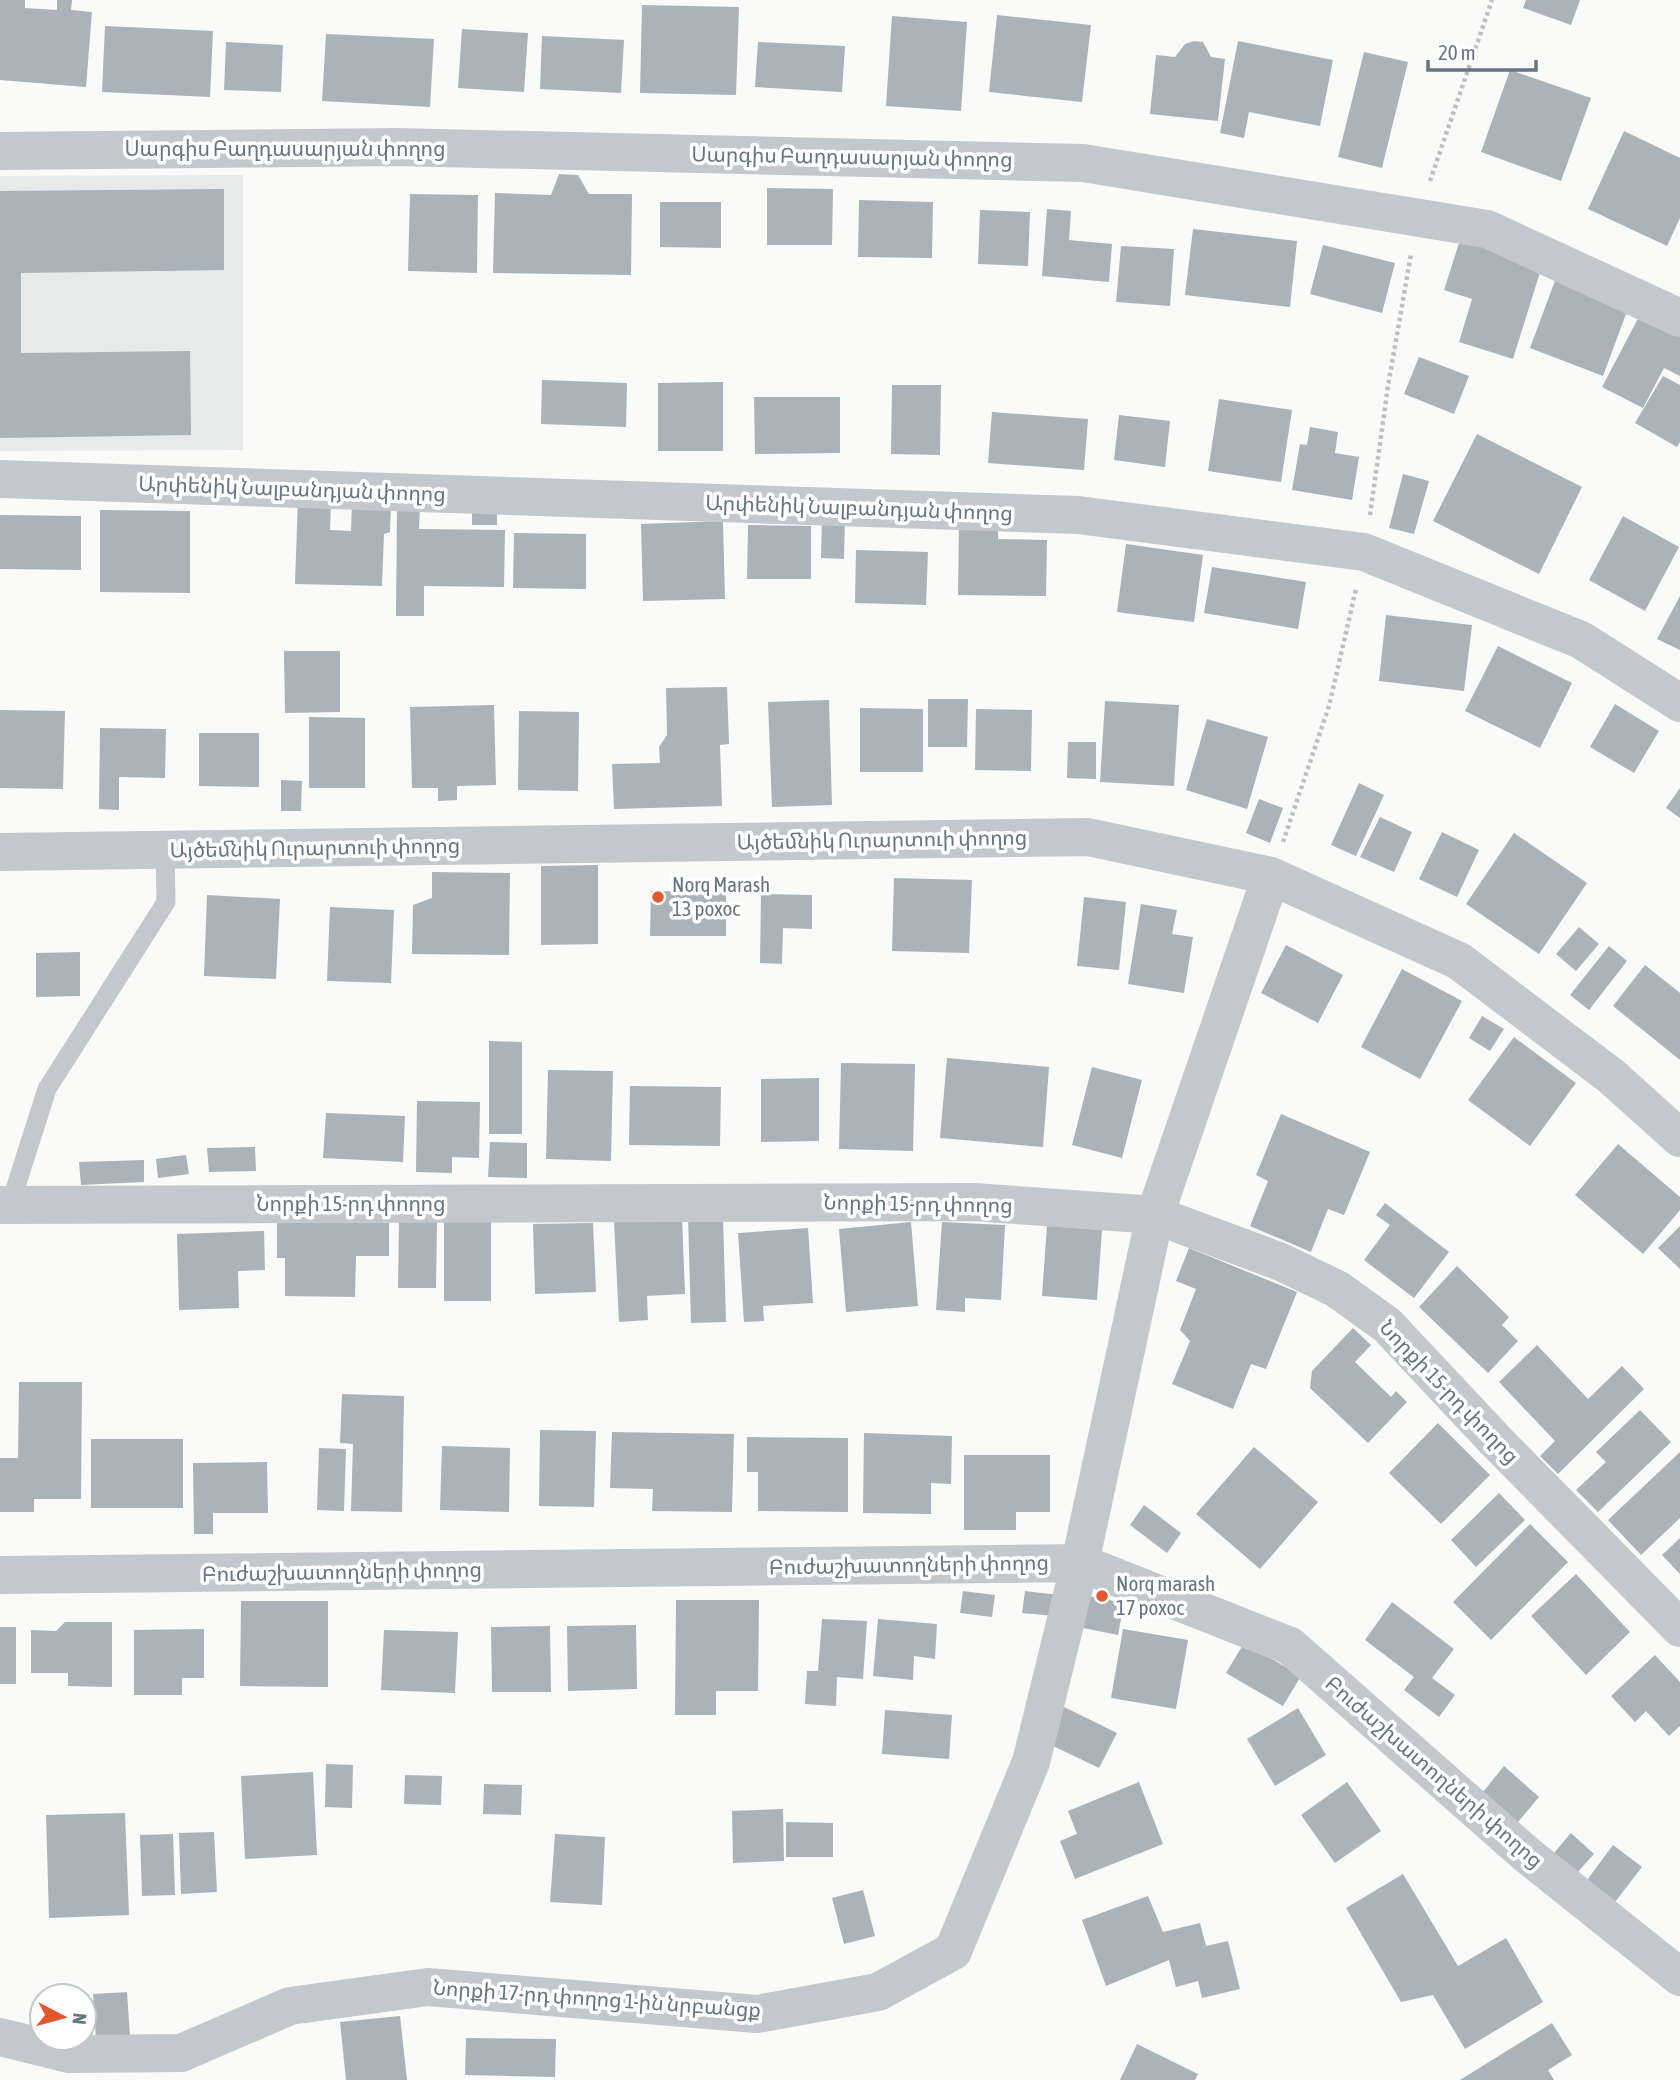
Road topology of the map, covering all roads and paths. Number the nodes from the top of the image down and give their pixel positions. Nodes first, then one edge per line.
1 (1493, 0) edge
2 (0, 151) edge
3 (1418, 218) junction
4 (1680, 318) edge
5 (0, 479) edge
6 (1364, 552) junction
7 (1680, 703) edge
8 (165, 850) junction
9 (0, 852) edge
10 (1271, 876) junction
11 (1680, 1138) edge
12 (5, 1205) edge
13 (1155, 1215) junction
14 (1080, 1563) junction
15 (0, 1575) edge
16 (1680, 1628) edge
17 (1680, 1977) edge
18 (0, 2037) edge

1 - 3 path
2 - 3 street, Սարգիս Բաղդասարյան փողոց
3 - 4 street, Սարգիս Բաղդասարյան փողոց
3 - 6 path
5 - 6 street, Արփենիկ Նալբանդյան փողոց
6 - 7 street, Արփենիկ Նալբանդյան փողոց
6 - 10 path
8 - 9 street, Այծեմնիկ Ուրարտուի փողոց
8 - 10 street, Այծեմնիկ Ուրարտուի փողոց
8 - 12 lane
10 - 11 street, Այծեմնիկ Ուրարտուի փողոց
10 - 13 street, Նորքի 17-րդ փողոց 1-ին նրբանցք
12 - 13 street, Նորքի 15-րդ փողոց
13 - 14 street, Նորքի 17-րդ փողոց 1-ին նրբանցք
13 - 16 street, Նորքի 15-րդ փողոց
14 - 15 street, Բուժաշխատողների փողոց
14 - 17 street, Բուժաշխատողների փողոց
14 - 18 street, Նորքի 17-րդ փողոց 1-ին նրբանցք

